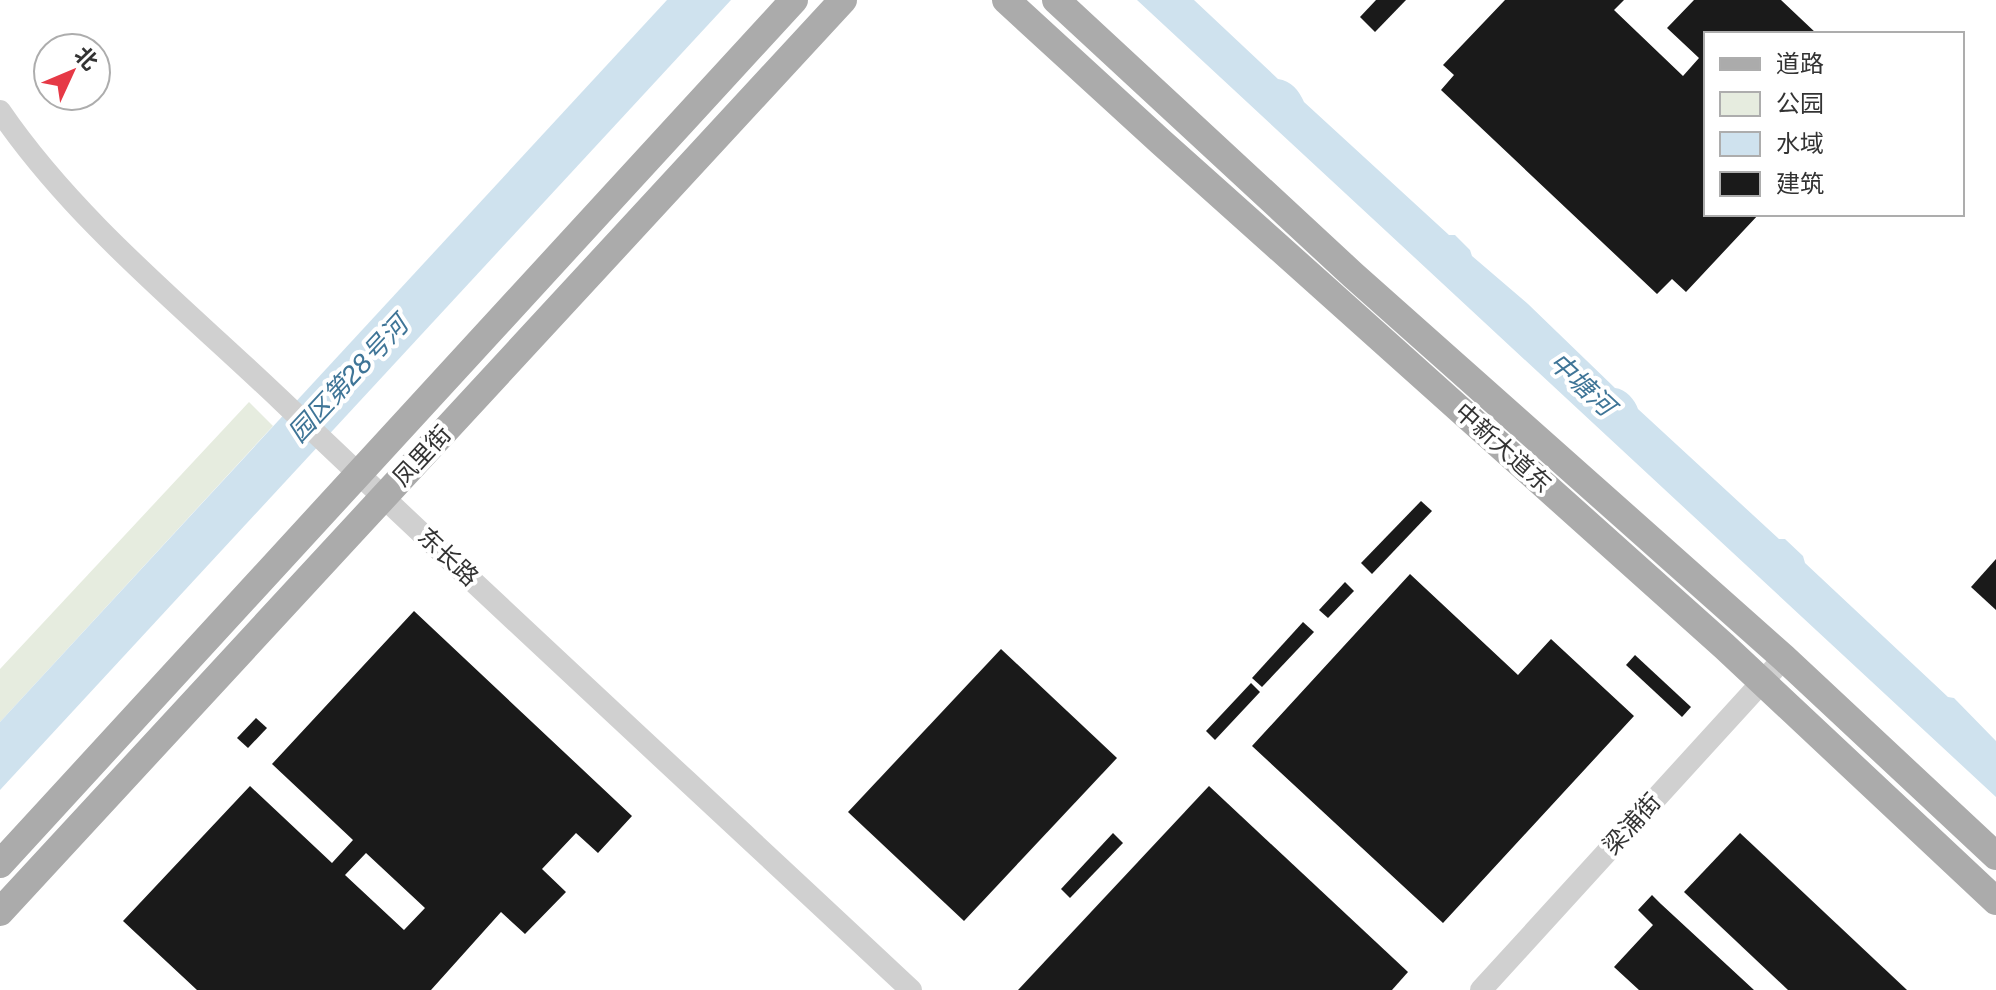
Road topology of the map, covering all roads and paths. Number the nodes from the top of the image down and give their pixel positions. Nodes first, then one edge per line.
1 (794, 0) edge
2 (843, 0) edge
3 (1006, 0) edge
4 (1056, 0) edge
5 (0, 111) edge
6 (357, 473) junction
7 (383, 497) junction
8 (1784, 658) junction
9 (1762, 682) junction
10 (1996, 856) edge
11 (0, 864) edge
12 (1996, 901) edge
13 (0, 912) edge
14 (911, 990) edge
15 (1481, 990) edge

1 - 6 main road, 凤里街
2 - 7 main road, 凤里街
3 - 9 main road, 中新大道东
4 - 8 main road, 中新大道东
5 - 6 street, 东长路
6 - 7 street, 东长路
6 - 11 main road, 凤里街
7 - 13 main road, 凤里街
7 - 14 street, 东长路
8 - 9 street, 梁浦街
8 - 10 main road, 中新大道东
9 - 12 main road, 中新大道东
9 - 15 street, 梁浦街

